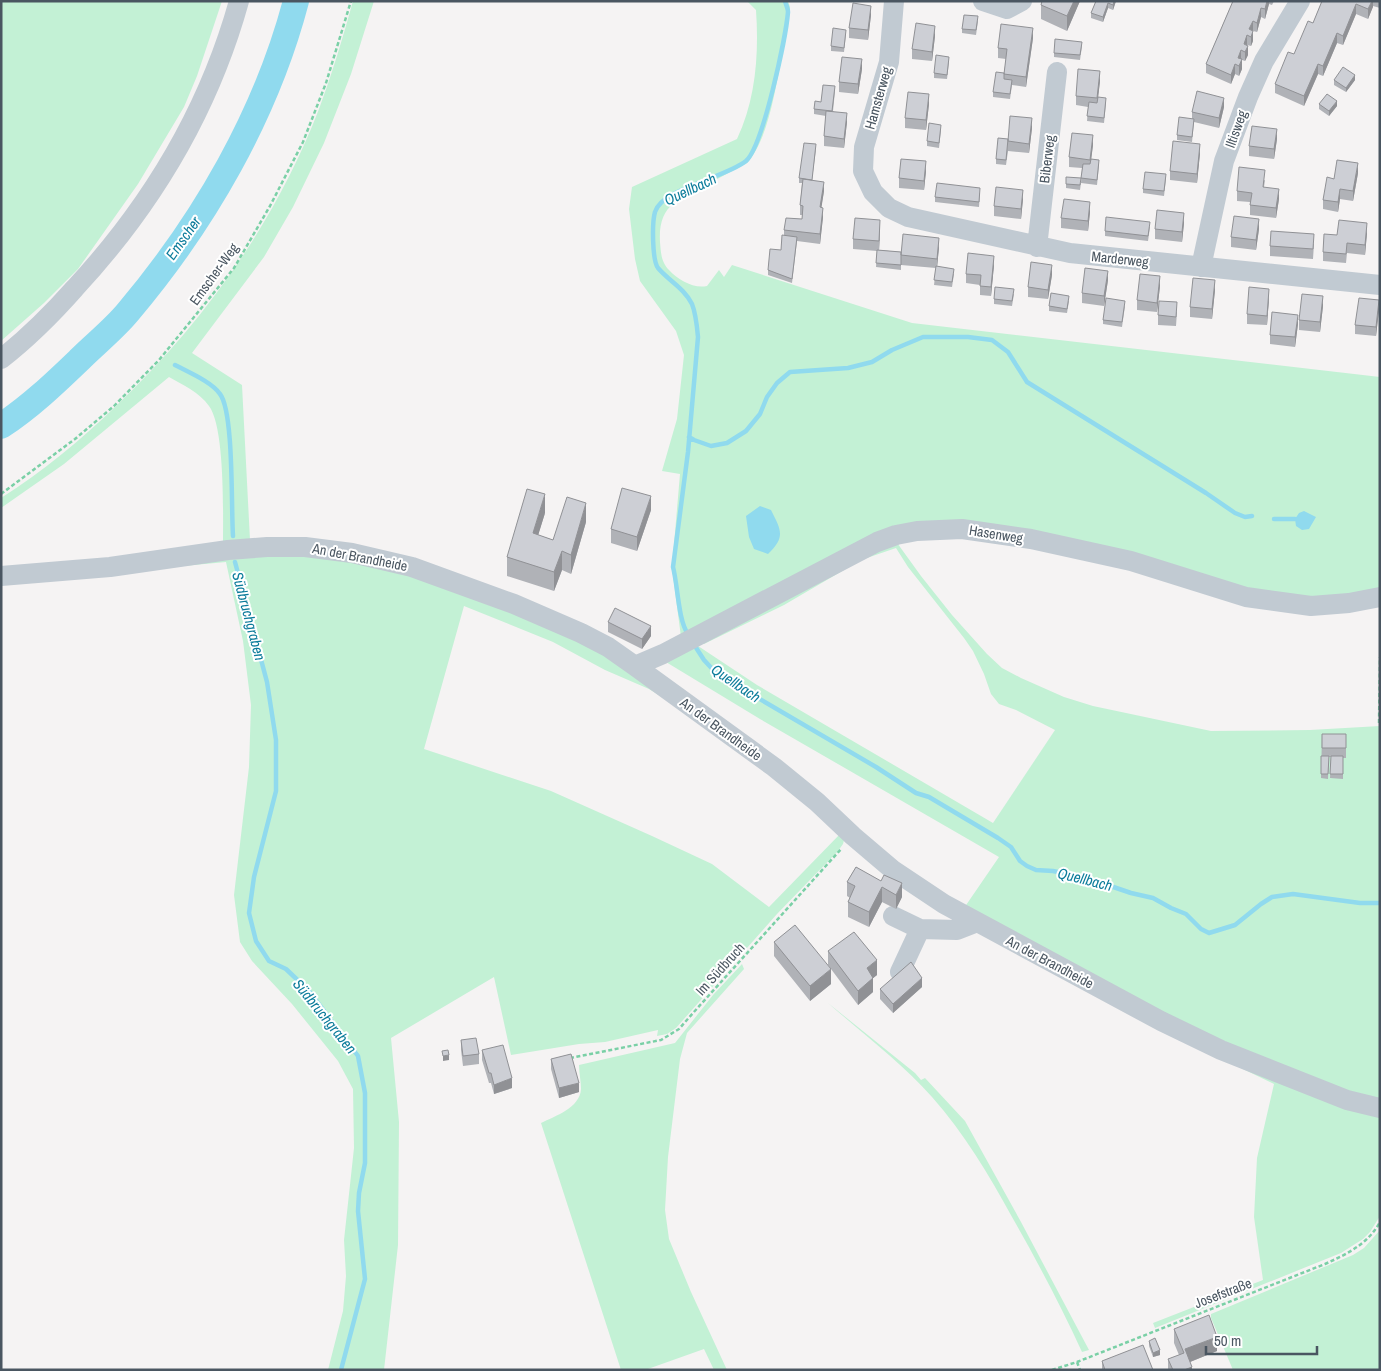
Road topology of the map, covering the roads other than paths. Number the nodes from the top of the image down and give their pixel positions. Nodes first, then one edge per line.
1 (239, 1) edge
2 (894, 1) edge
3 (983, 1) edge
4 (1022, 1) edge
5 (1300, 1) edge
6 (1057, 72) dead end
7 (873, 192) joint
8 (1037, 247) junction
9 (1201, 267) junction
10 (1379, 281) edge
11 (1, 359) edge
12 (1, 576) edge
13 (1380, 597) edge
14 (636, 666) junction
15 (893, 916) dead end
16 (975, 923) junction
17 (920, 930) junction
18 (900, 972) edge
19 (1380, 1108) edge

1 - 11 street
2 - 7 street, Hamsterweg
3 - 4 street
5 - 9 street, Iltisweg
6 - 8 street, Biberweg
7 - 8 street, Marderweg
8 - 9 street, Marderweg
9 - 10 street, Marderweg
12 - 14 street, An der Brandheide
13 - 14 street, Hasenweg
14 - 16 street, An der Brandheide
15 - 17 street
16 - 17 street
16 - 19 street, An der Brandheide
17 - 18 street

